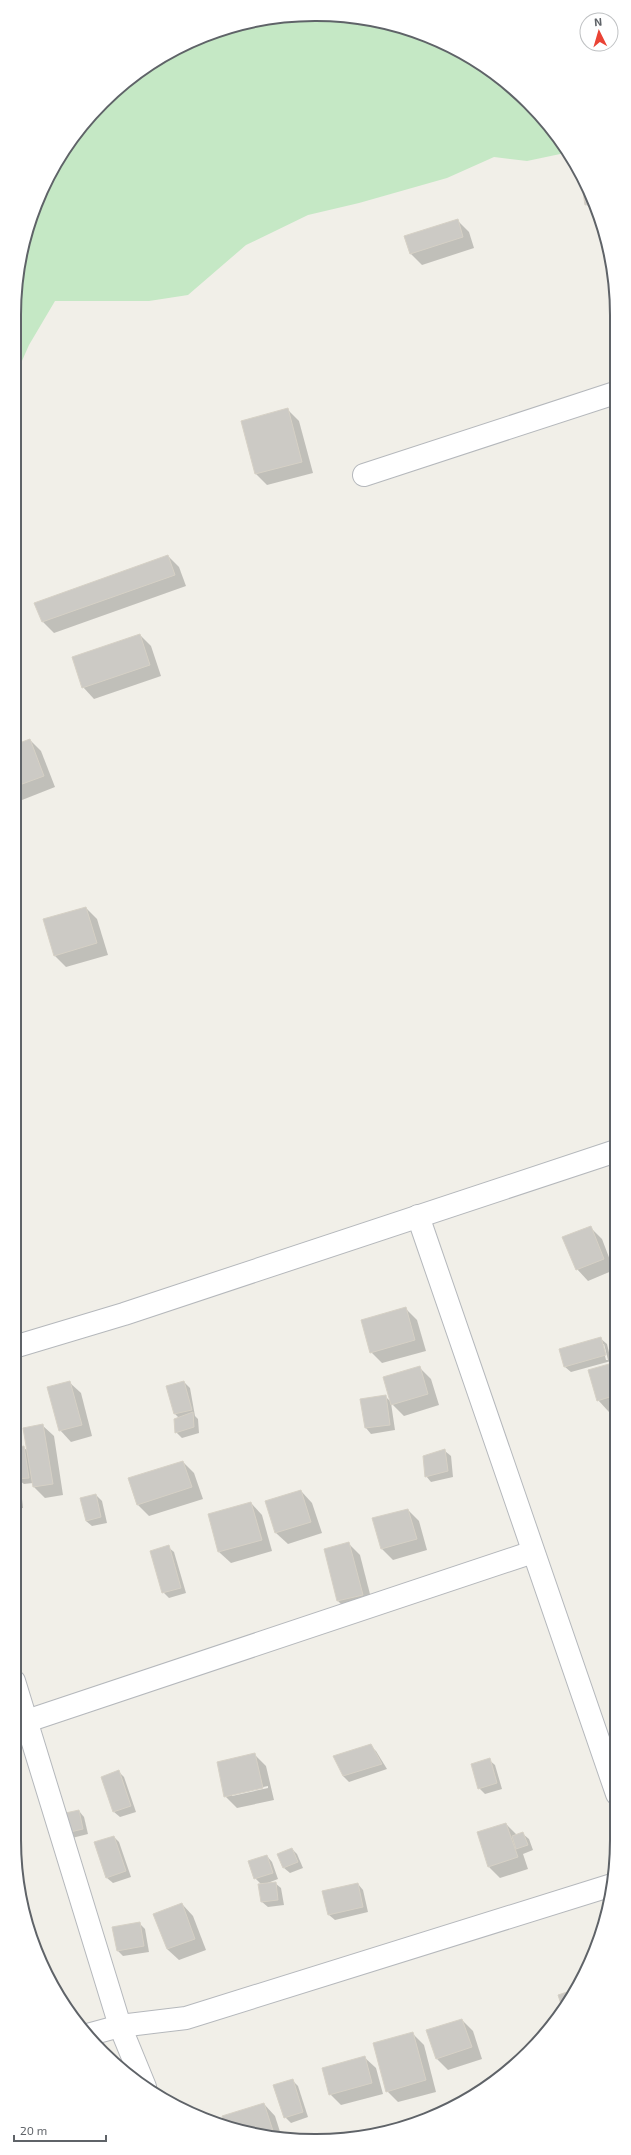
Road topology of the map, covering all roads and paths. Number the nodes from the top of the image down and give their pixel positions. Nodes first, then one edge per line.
1 (610, 395) edge
2 (364, 474) dead end
3 (610, 1153) edge
4 (418, 1216) junction
5 (21, 1346) edge
6 (534, 1552) junction
7 (21, 1703) edge
8 (27, 1721) junction
9 (610, 1774) edge
10 (606, 1887) edge
11 (120, 2026) junction
12 (93, 2033) edge
13 (141, 2076) edge

1 - 2 street
3 - 4 street
4 - 5 street
4 - 6 street
6 - 8 street
6 - 9 street
7 - 8 street
8 - 11 street
10 - 11 street
11 - 12 street
11 - 13 street

